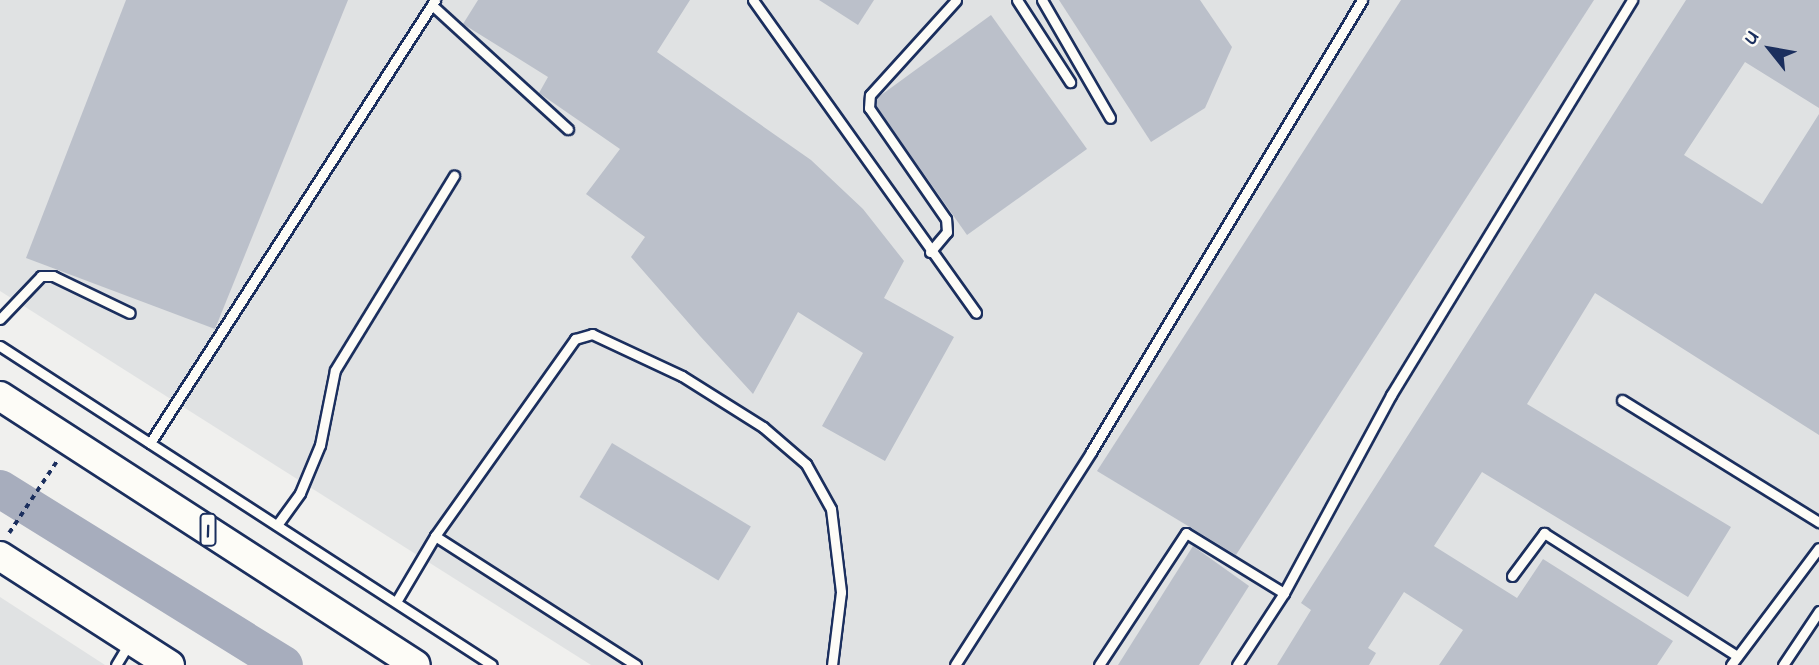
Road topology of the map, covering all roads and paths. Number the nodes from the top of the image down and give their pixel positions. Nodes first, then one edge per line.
1 (752, 0) edge
2 (956, 0) edge
3 (1017, 0) edge
4 (1042, 0) edge
5 (1362, 0) edge
6 (1632, 0) edge
7 (433, 3) edge
8 (1070, 82) dead end
9 (1110, 118) dead end
10 (568, 129) dead end
11 (454, 176) dead end
12 (930, 252) junction
13 (130, 313) dead end
14 (976, 313) dead end
15 (0, 319) edge
16 (0, 346) edge
17 (0, 396) edge
18 (1622, 400) dead end
19 (150, 443) junction
20 (46, 477) dead end
21 (1819, 522) edge
22 (277, 525) junction
23 (435, 536) junction
24 (4, 546) edge
25 (1819, 548) edge
26 (1512, 576) dead end
27 (1284, 593) junction
28 (396, 602) junction
29 (1819, 611) edge
30 (131, 640) junction
31 (1737, 656) junction
32 (116, 665) edge
33 (170, 665) edge
34 (416, 665) edge
35 (492, 665) edge
36 (636, 665) edge
37 (832, 665) edge
38 (955, 665) edge
39 (1099, 665) edge
40 (1237, 665) edge
41 (1731, 665) edge
42 (1783, 665) edge

1 - 12 lane
2 - 12 lane
3 - 8 lane
4 - 9 lane
5 - 38 lane
6 - 27 lane
7 - 10 lane
7 - 19 lane
11 - 22 lane
12 - 14 lane
13 - 15 lane
16 - 19 lane
17 - 34 highway, 1
18 - 21 lane
19 - 22 lane
20 - 24 path
22 - 28 lane
23 - 28 lane
23 - 36 lane
23 - 37 lane
24 - 30 highway
25 - 31 lane
26 - 31 lane
27 - 39 lane
27 - 40 lane
28 - 35 lane
29 - 42 lane
30 - 32 lane
30 - 33 highway
31 - 41 lane

